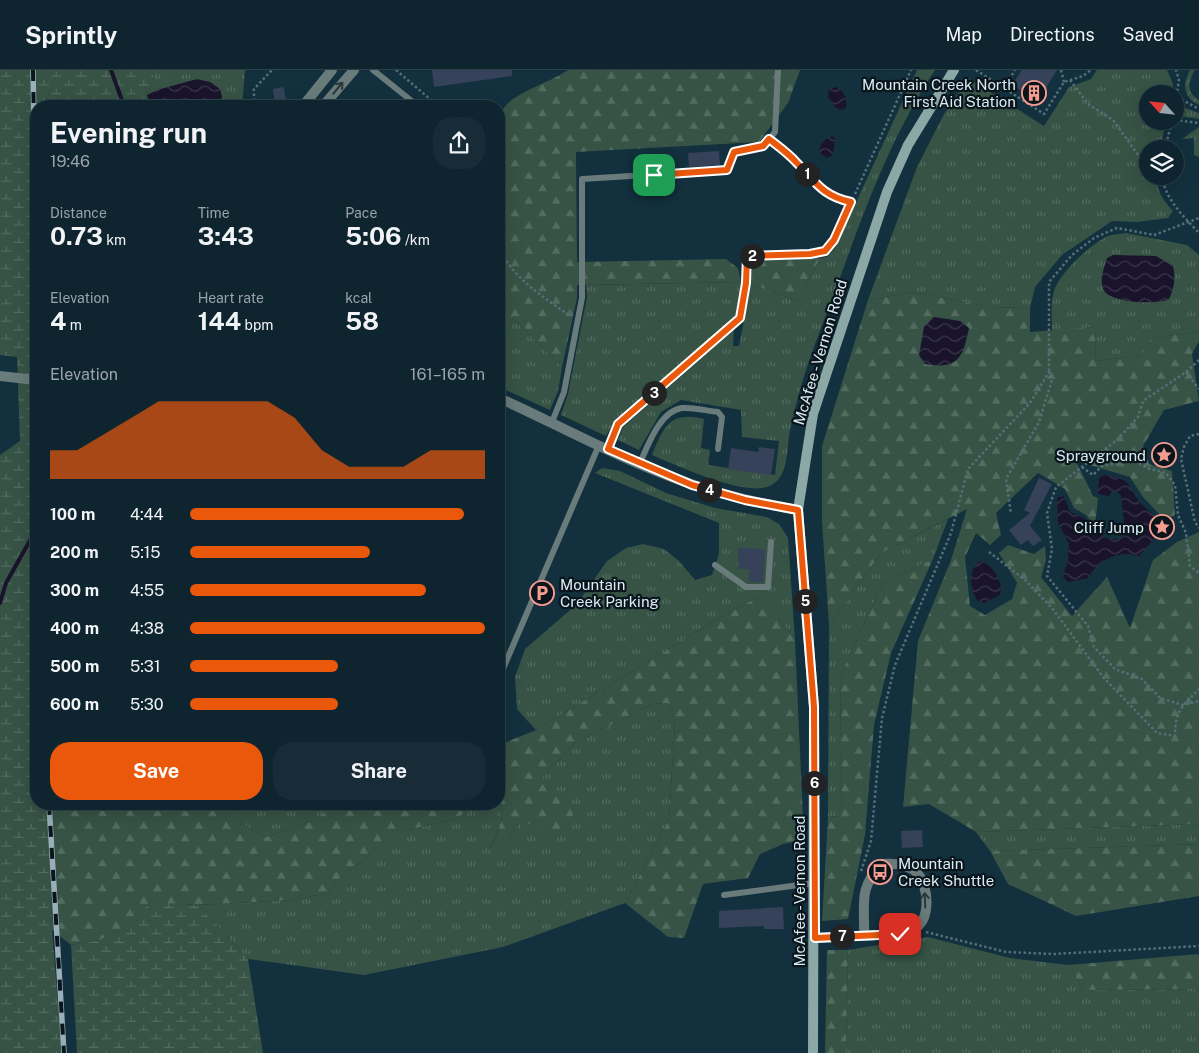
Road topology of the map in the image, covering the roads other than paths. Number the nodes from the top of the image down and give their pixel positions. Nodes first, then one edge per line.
1 (332, 70) edge
2 (354, 70) edge
3 (373, 70) edge
4 (778, 70) edge
5 (954, 70) edge
6 (308, 100) edge
7 (328, 100) edge
8 (410, 100) edge
9 (769, 139) junction
10 (851, 202) road end
11 (0, 376) edge
12 (30, 379) edge
13 (505, 401) edge
14 (552, 422) junction
15 (603, 447) junction
16 (718, 450) dead end
17 (640, 463) junction
18 (798, 510) junction
19 (771, 542) dead end
20 (714, 565) dead end
21 (505, 665) edge
22 (814, 883) junction
23 (724, 895) dead end
24 (864, 935) junction
25 (815, 938) junction
26 (813, 1053) edge

1 - 6 street
7 -> 2 street
3 - 8 lane
4 - 9 lane
5 - 18 main road, McAfee - Vernon Road
9 - 10 lane
9 - 14 lane
11 - 12 street
13 - 14 street
14 - 15 street
15 - 17 street
15 - 21 lane
16 - 17 lane
17 - 18 street
18 - 22 main road, McAfee - Vernon Road
19 - 20 lane
22 - 23 lane
22 - 25 main road, McAfee - Vernon Road
24 -> 24 street
24 - 25 street
25 - 26 main road, McAfee - Vernon Road

